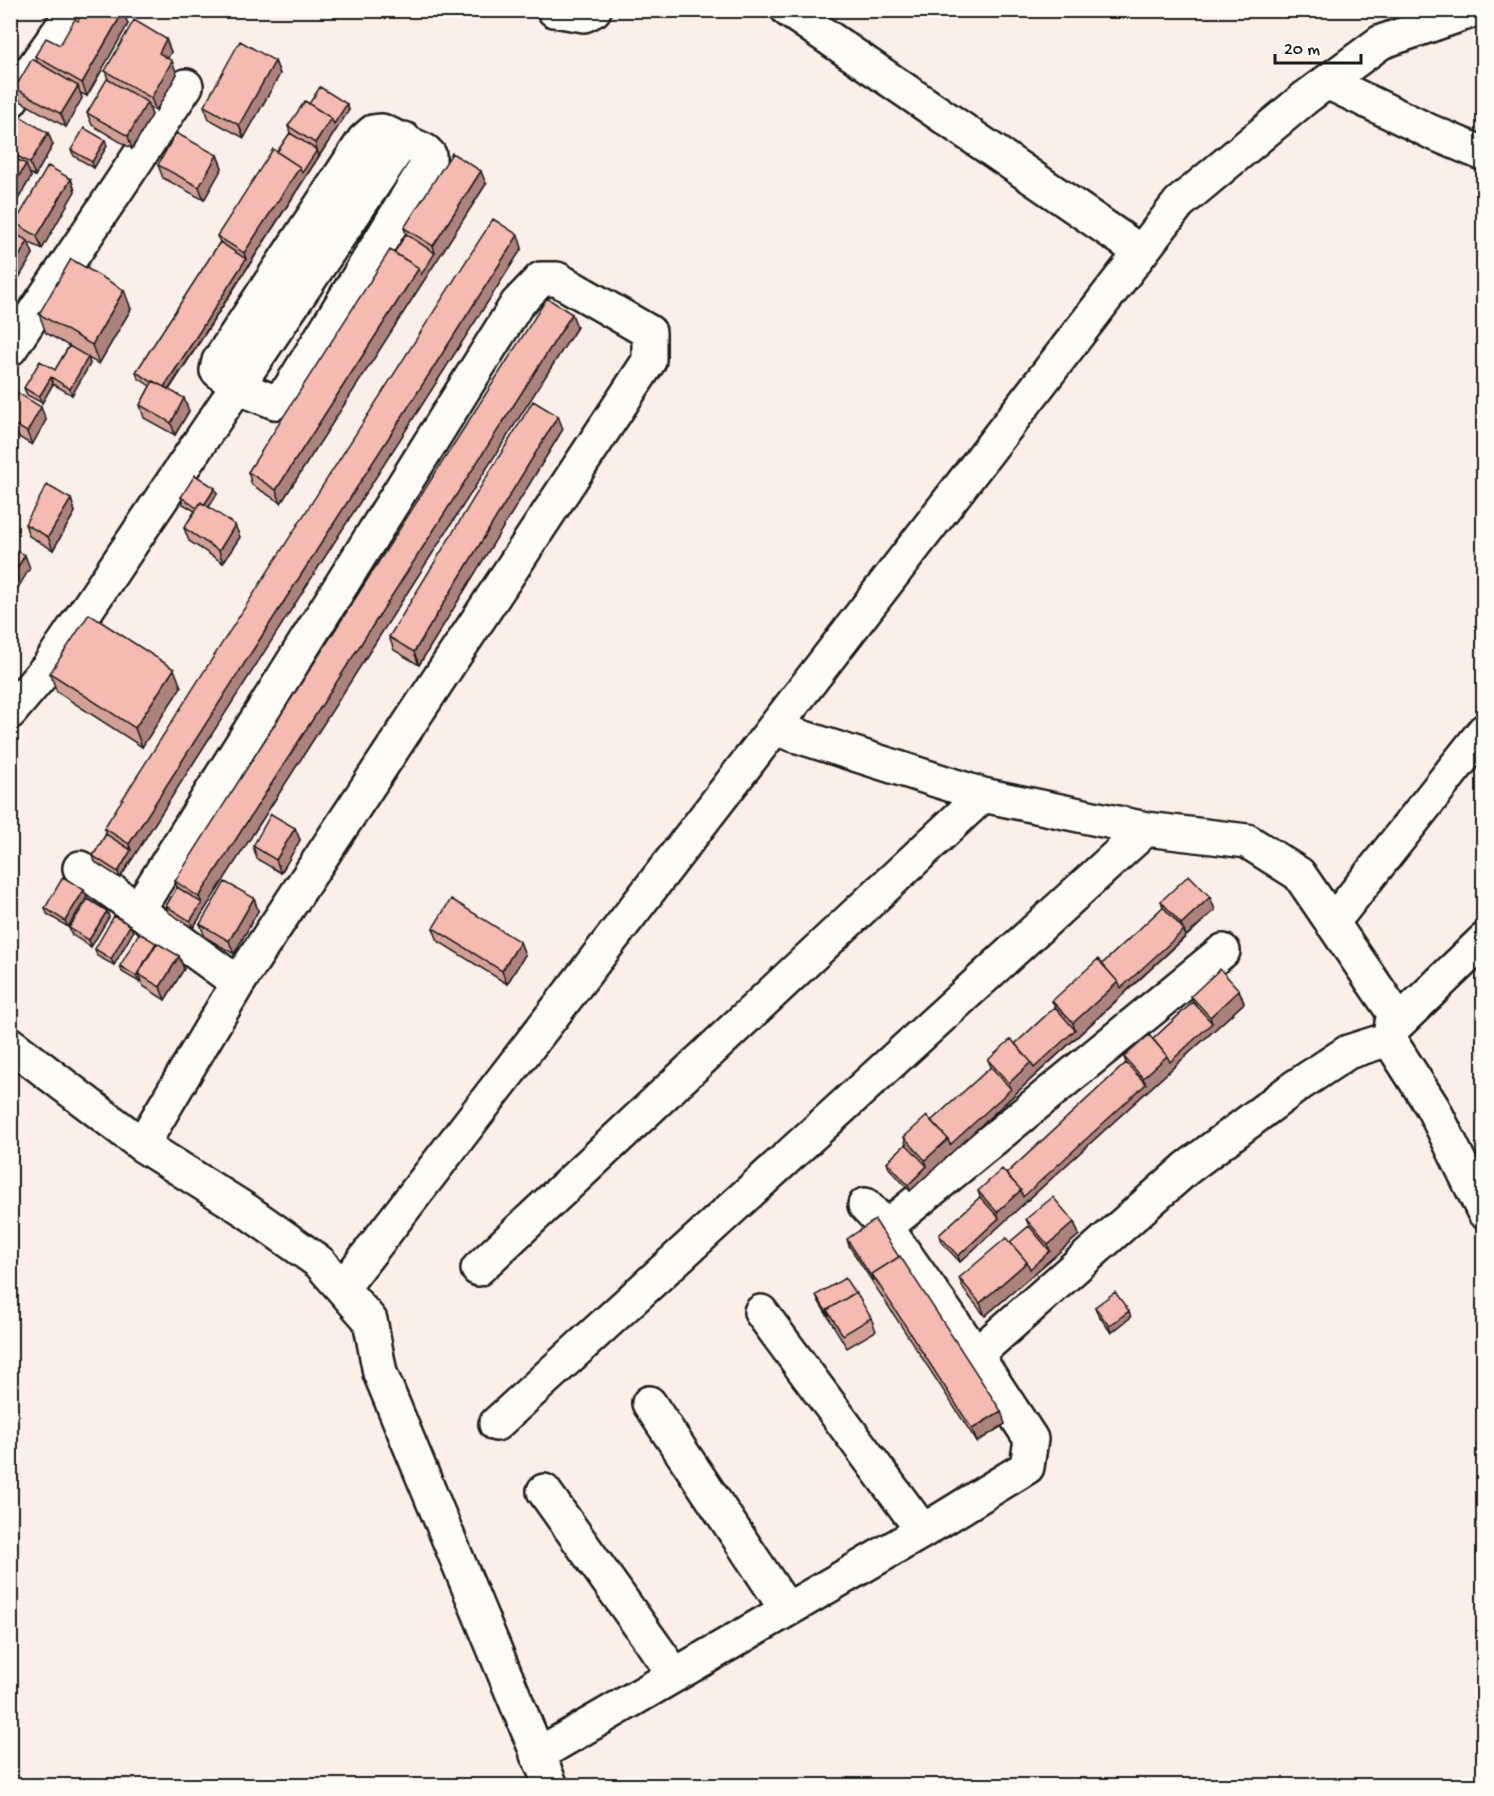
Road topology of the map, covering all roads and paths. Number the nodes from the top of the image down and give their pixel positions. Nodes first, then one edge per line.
1 (74, 10) edge
2 (554, 10) edge
3 (594, 10) edge
4 (788, 10) edge
5 (1474, 10) edge
6 (1327, 82) junction
7 (186, 86) dead end
8 (10, 101) edge
9 (1484, 153) edge
10 (1141, 252) junction
11 (10, 349) edge
12 (237, 387) junction
13 (10, 712) edge
14 (776, 729) junction
15 (1484, 730) edge
16 (983, 795) junction
17 (1146, 829) junction
18 (80, 868) dead end
19 (138, 910) junction
20 (1332, 923) junction
21 (1480, 950) edge
22 (1222, 951) dead end
23 (238, 983) junction
24 (1391, 1034) junction
25 (17, 1059) edge
26 (142, 1145) junction
27 (1484, 1212) edge
28 (478, 1269) dead end
29 (343, 1287) junction
30 (761, 1312) dead end
31 (976, 1355) junction
32 (649, 1404) dead end
33 (496, 1424) dead end
34 (544, 1491) dead end
35 (923, 1531) junction
36 (787, 1610) junction
37 (675, 1675) junction
38 (537, 1755) junction
39 (551, 1785) edge

1 - 8 street
2 - 3 street
4 - 10 street
5 - 6 street
6 - 9 street
6 - 10 street
7 - 11 street
10 - 14 street
12 - 12 street
12 - 13 street
14 - 16 street
14 - 29 street
15 - 20 street
16 - 17 street
16 - 28 street
17 - 20 street
17 - 33 street
18 - 19 street
19 - 23 street
19 - 23 street
20 - 24 street
21 - 24 street
22 - 31 street
23 - 26 street
24 - 27 street
24 - 31 street
25 - 26 street
26 - 29 street
29 - 38 street
30 - 35 street
31 - 35 street
32 - 36 street
34 - 37 street
35 - 36 street
36 - 37 street
37 - 38 street
38 - 39 street

